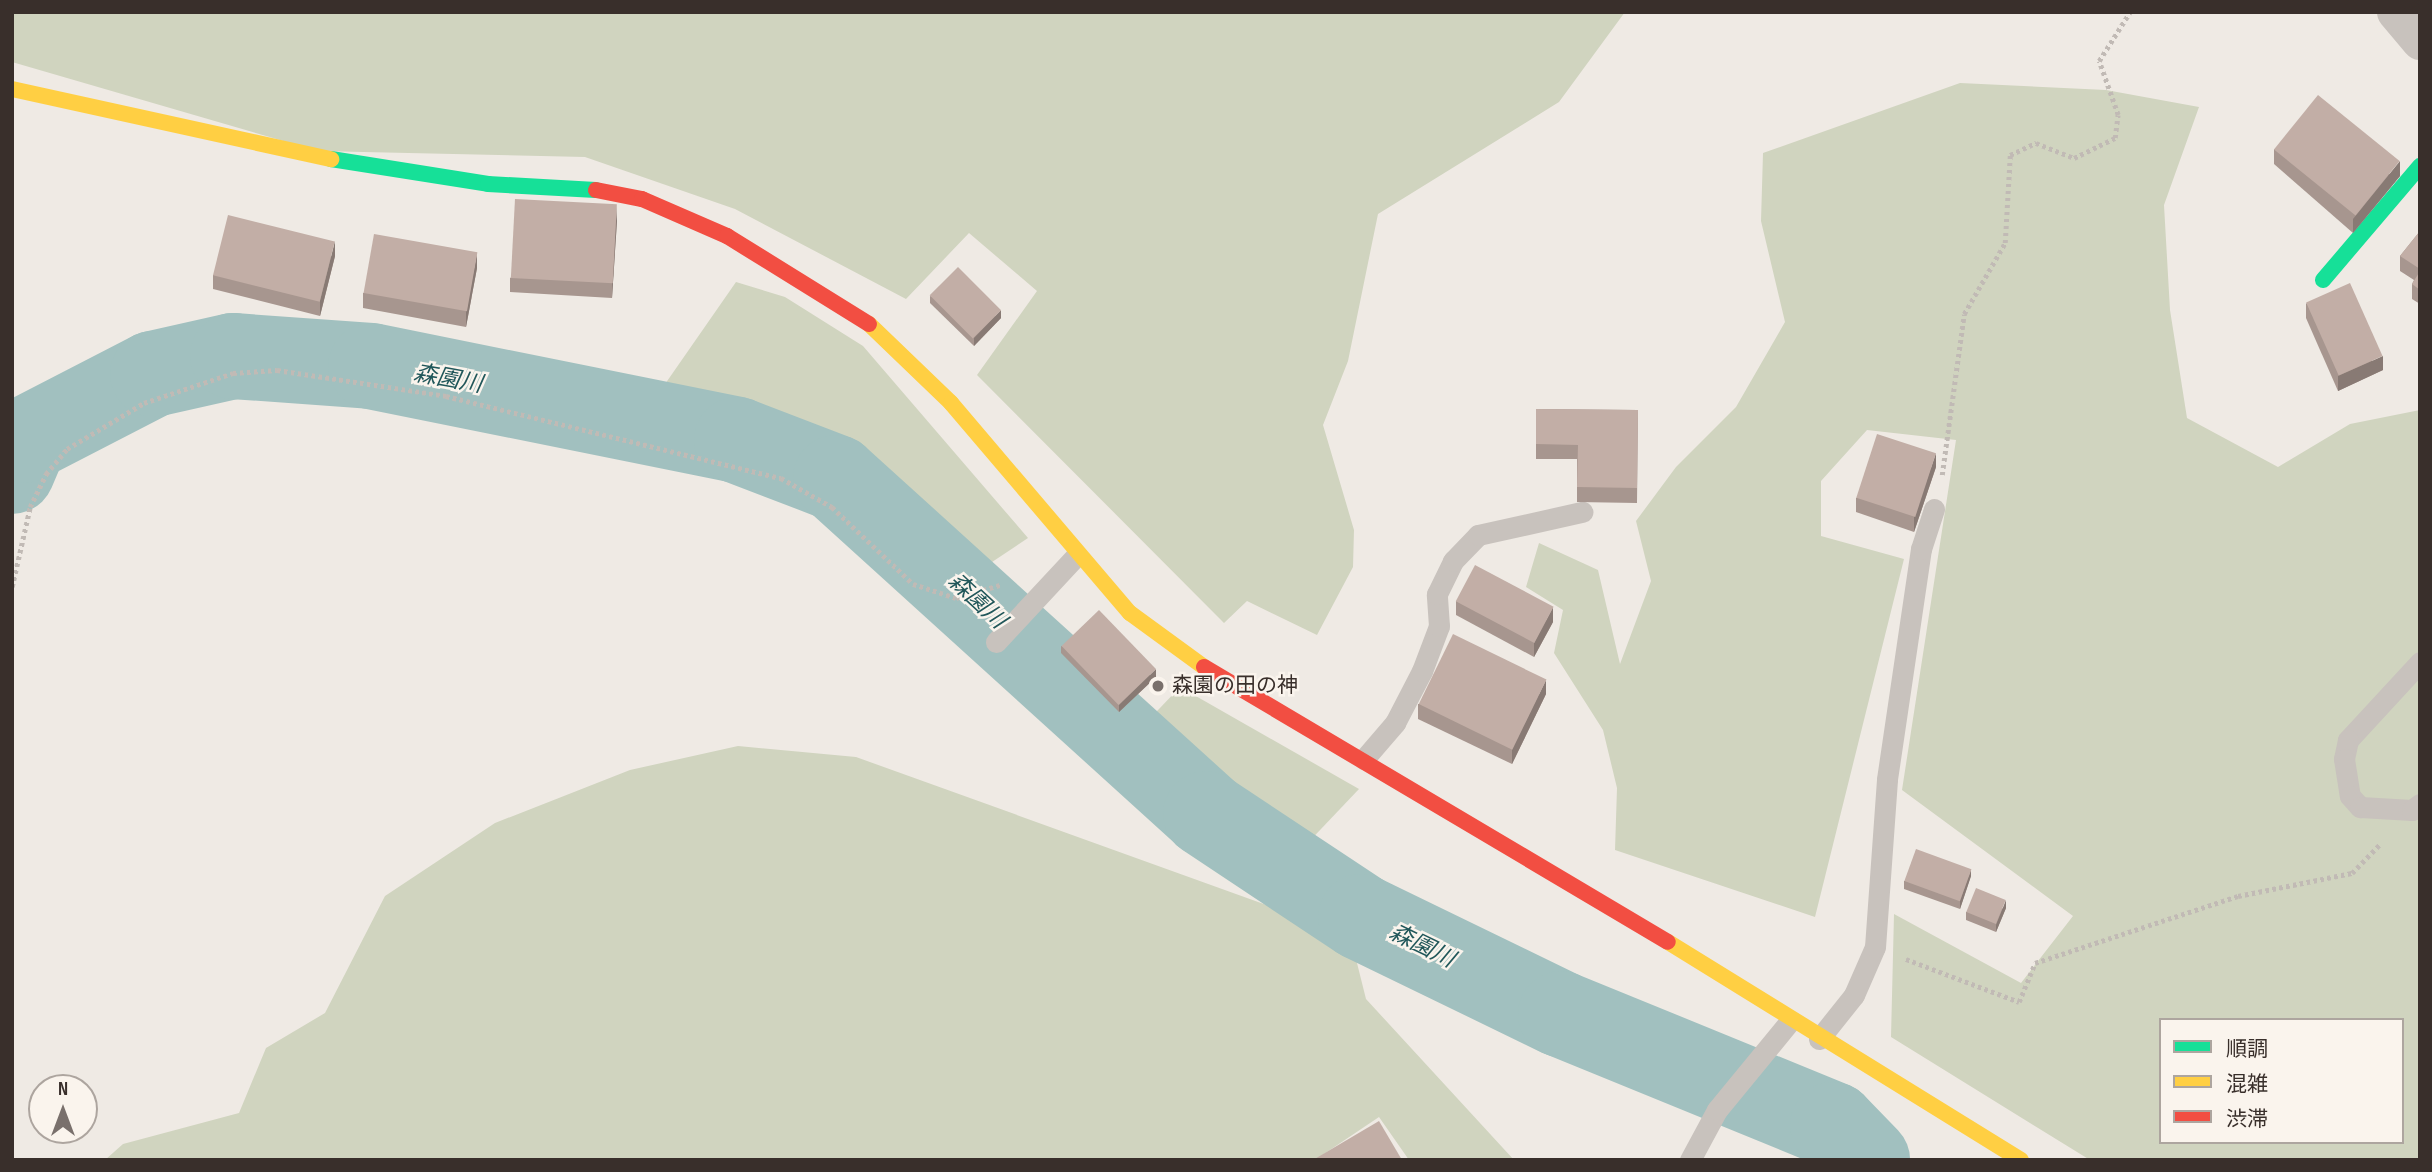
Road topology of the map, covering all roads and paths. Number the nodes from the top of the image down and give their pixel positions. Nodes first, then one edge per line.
1 (2130, 12) edge
2 (2396, 12) edge
3 (2420, 41) edge
4 (12, 89) edge
5 (2420, 166) edge
6 (2323, 280) dead end
7 (1934, 509) joint
8 (1582, 512) edge
9 (1076, 556) junction
10 (12, 587) edge
11 (991, 588) dead end
12 (996, 642) dead end
13 (2420, 662) edge
14 (1364, 759) junction
15 (2420, 804) edge
16 (2352, 873) dead end
17 (1875, 947) junction
18 (1790, 1021) junction
19 (1819, 1039) junction
20 (1690, 1160) edge
21 (2021, 1160) edge

1 - 7 path
2 - 3 street
4 - 9 street
5 - 6 street
7 - 17 lane
8 - 14 lane
9 - 12 lane
9 - 14 street
10 - 11 path
13 - 15 lane
14 - 18 street
16 - 17 path
17 - 19 lane
18 - 19 street
18 - 20 lane
19 - 21 street

